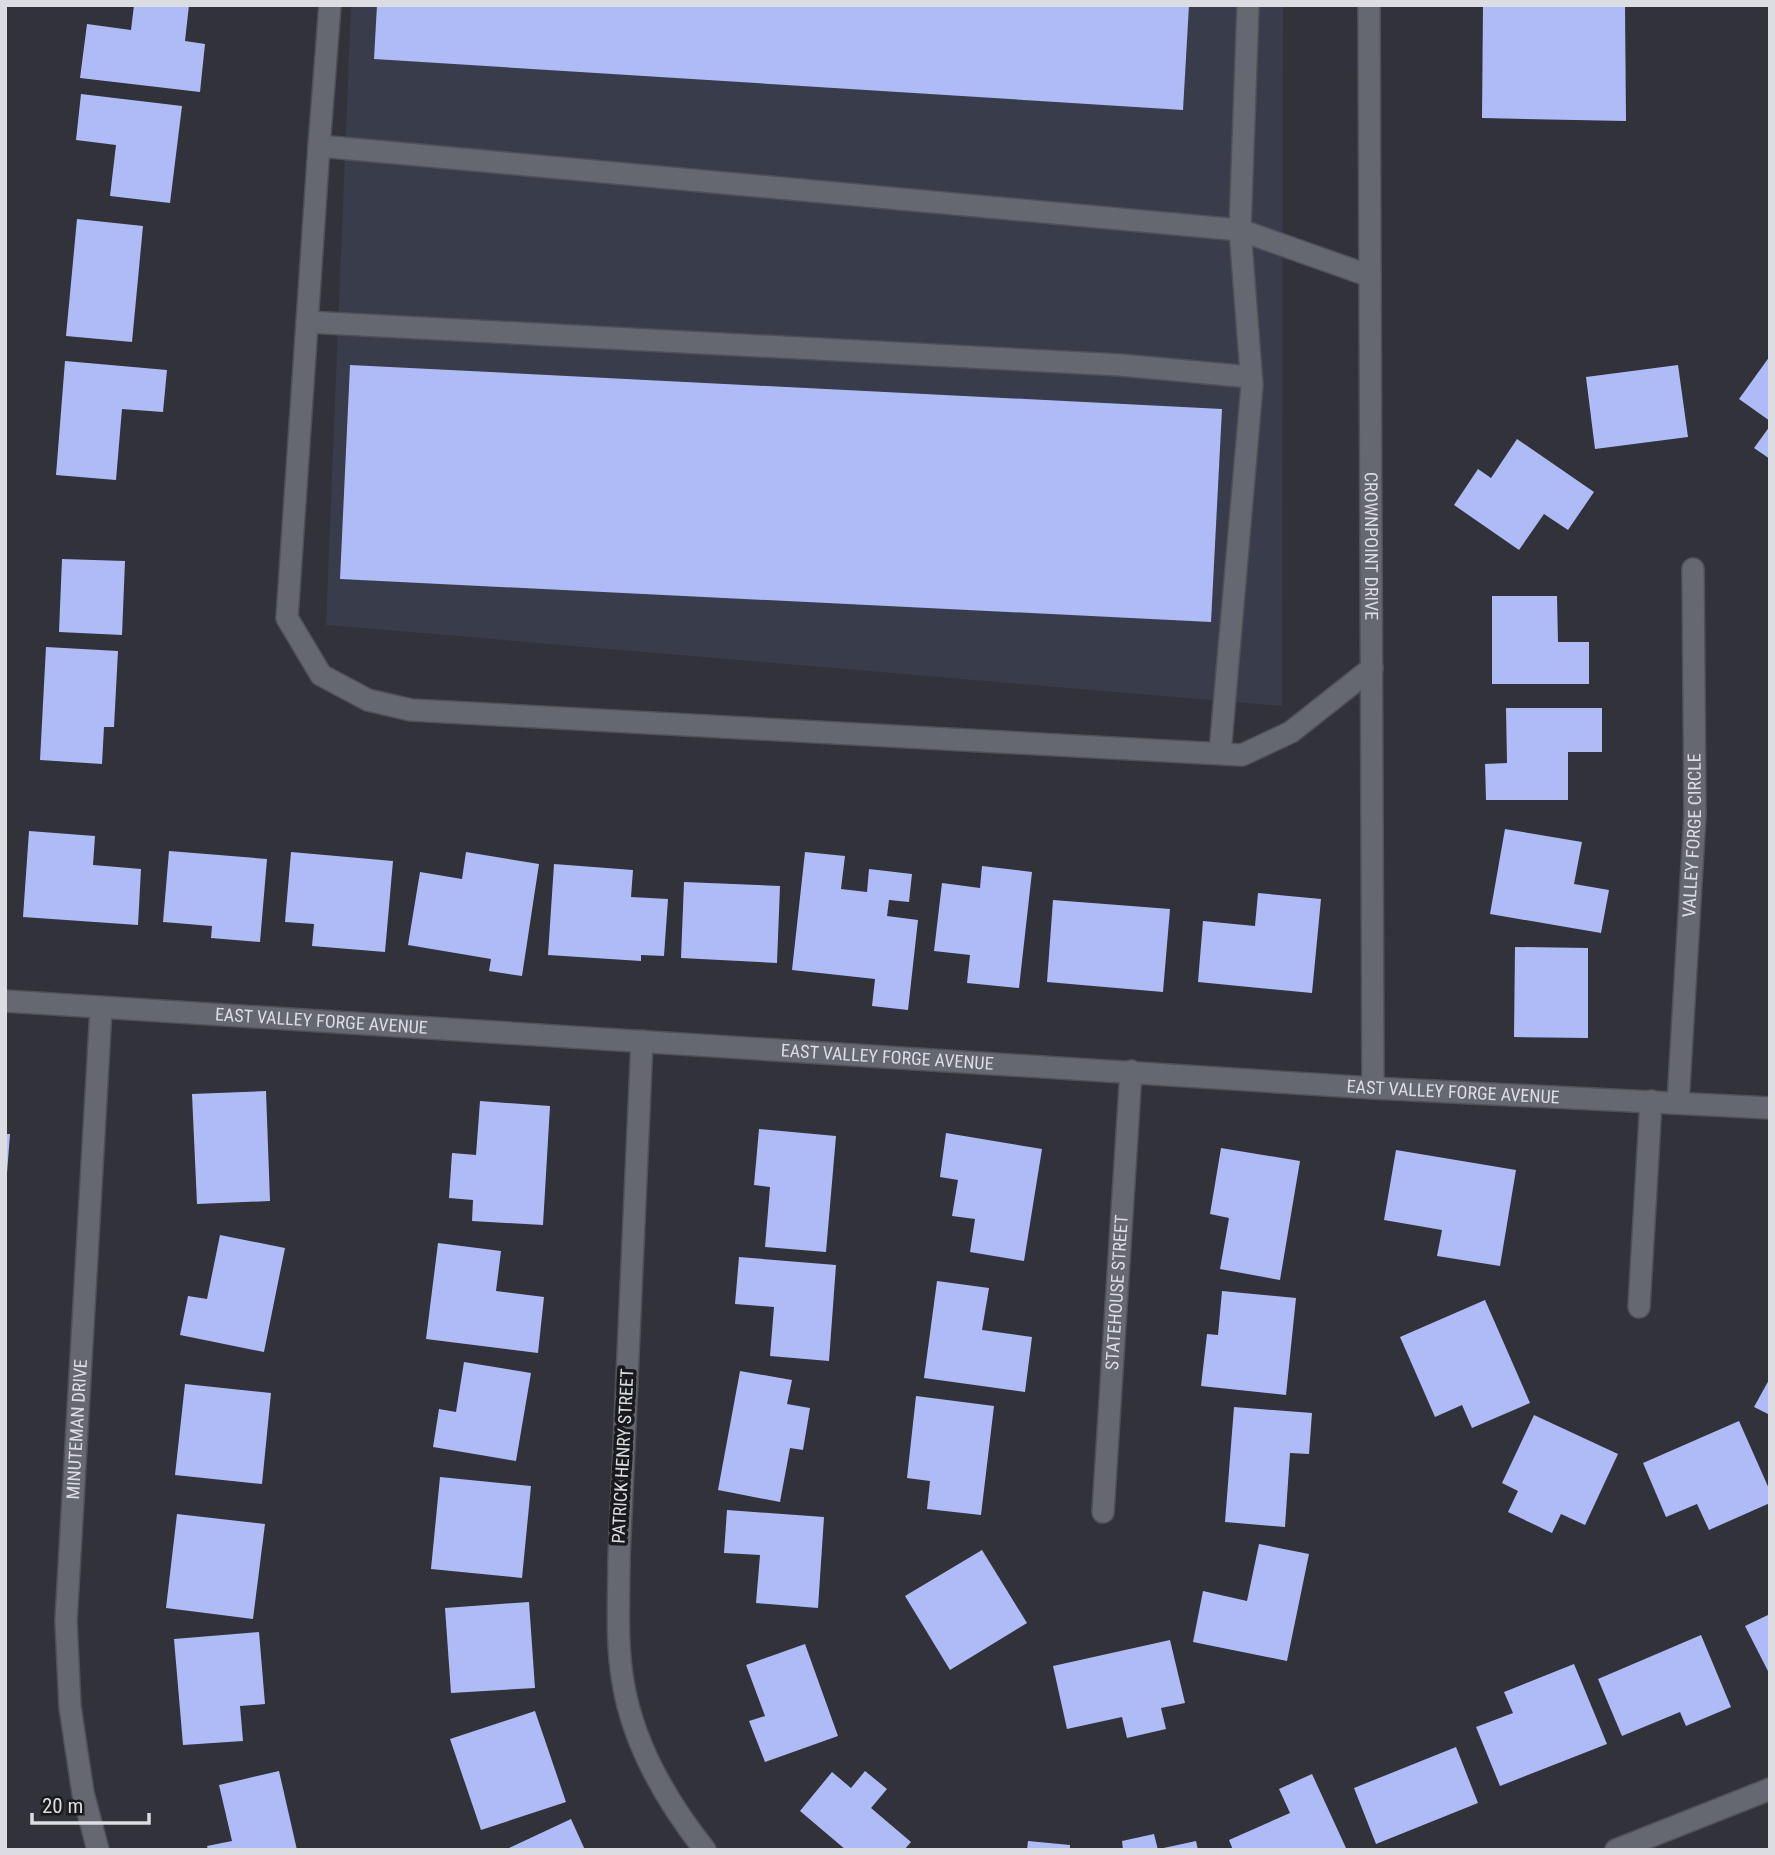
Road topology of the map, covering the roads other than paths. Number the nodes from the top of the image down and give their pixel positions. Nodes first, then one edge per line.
1 (330, 5) edge
2 (1248, 5) edge
3 (1369, 5) edge
4 (319, 146) junction
5 (1240, 230) junction
6 (1370, 276) junction
7 (307, 322) junction
8 (1251, 377) junction
9 (1693, 569) dead end
10 (1371, 668) junction
11 (1220, 754) junction
12 (5, 1001) edge
13 (101, 1009) junction
14 (642, 1041) junction
15 (1132, 1071) junction
16 (1373, 1088) junction
17 (1651, 1101) junction
18 (1678, 1103) junction
19 (1770, 1108) edge
20 (1639, 1307) dead end
21 (1102, 1512) dead end
22 (1770, 1789) edge
23 (98, 1850) edge
24 (705, 1850) edge
25 (1616, 1850) edge

1 - 4 street
2 - 5 street
3 - 6 street, CROWNPOINT DRIVE
4 - 5 street
4 - 7 street
5 - 6 street
5 - 8 street
6 - 10 street, CROWNPOINT DRIVE
7 - 8 street
7 - 11 street
8 - 11 street
9 - 18 street, VALLEY FORGE CIRCLE
10 - 11 street
10 - 16 street, CROWNPOINT DRIVE
12 - 13 street, EAST VALLEY FORGE AVENUE
13 - 14 street, EAST VALLEY FORGE AVENUE
13 - 23 street, MINUTEMAN DRIVE
14 - 15 street, EAST VALLEY FORGE AVENUE
14 - 24 street, PATRICK HENRY STREET
15 - 16 street, EAST VALLEY FORGE AVENUE
15 - 21 street, STATEHOUSE STREET
16 - 17 street, EAST VALLEY FORGE AVENUE
17 - 18 street, EAST VALLEY FORGE AVENUE
17 - 20 street
18 - 19 street, EAST VALLEY FORGE AVENUE
22 - 25 street

